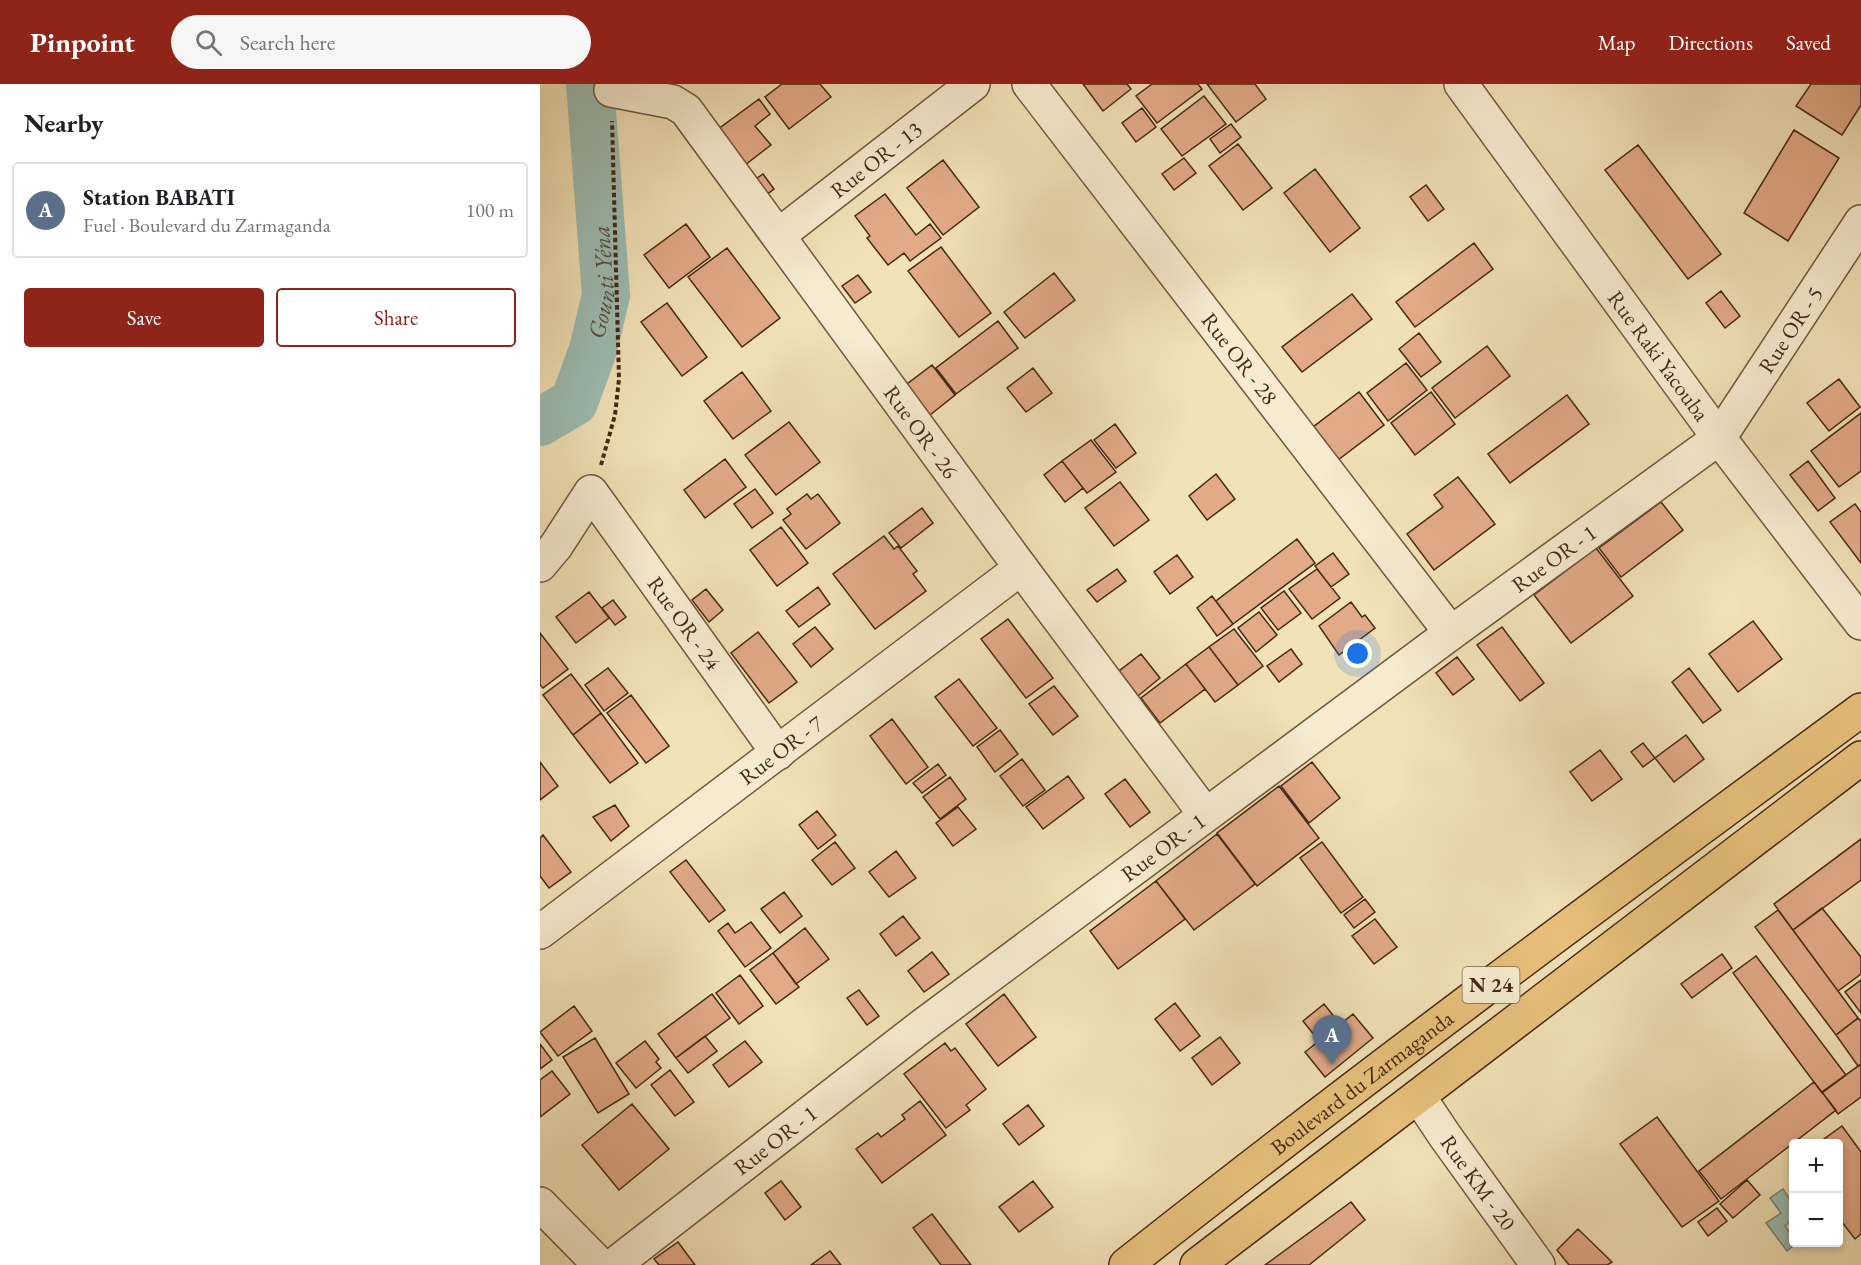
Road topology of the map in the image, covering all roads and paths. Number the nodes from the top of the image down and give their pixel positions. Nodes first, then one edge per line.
1 (973, 84) edge
2 (1029, 84) edge
3 (1461, 84) edge
4 (611, 90) joint
5 (1861, 222) edge
6 (779, 235) junction
7 (1719, 438) junction
8 (591, 492) junction
9 (545, 549) edge
10 (1021, 568) junction
11 (1861, 623) edge
12 (1451, 633) junction
13 (1861, 710) edge
14 (778, 753) junction
15 (1861, 758) edge
16 (1206, 814) junction
17 (540, 932) edge
18 (1419, 1097) junction
19 (540, 1204) edge
20 (600, 1265) edge
21 (614, 1265) edge
22 (1126, 1265) edge
23 (1197, 1265) edge
24 (1538, 1265) edge

1 - 6 street, Rue OR - 13
2 - 12 street, Rue OR - 28
3 - 7 street, Rue Raki Yacouba
4 - 6 street, Rue OR - 26
4 - 8 path
5 - 7 street, Rue OR - 5
6 - 10 street, Rue OR - 26
7 - 11 street, Rue Raki Yacouba
7 - 12 street, Rue OR - 1
8 - 9 street
8 - 14 street, Rue OR - 24
10 - 14 street, Rue OR - 7
10 - 16 street, Rue OR - 26
12 - 16 street, Rue OR - 1
13 - 22 main road, Boulevard du Zarmaganda / N 24
14 - 17 street, Rue OR - 7
15 - 18 main road, Boulevard du Zarmaganda / N 24
16 - 21 street, Rue OR - 1
18 - 23 main road, Boulevard du Zarmaganda / N 24
18 - 24 street, Rue KM - 20
19 - 20 street

